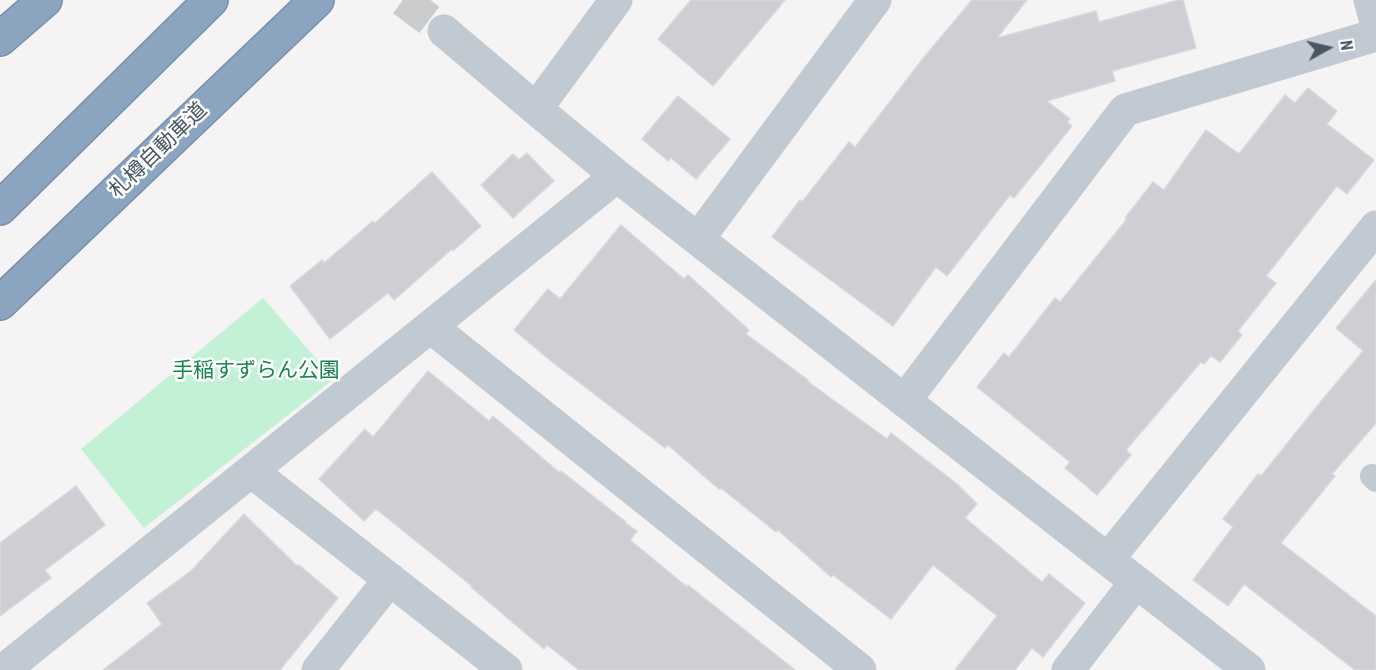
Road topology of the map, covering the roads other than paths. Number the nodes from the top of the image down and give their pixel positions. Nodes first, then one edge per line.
1 (45, 0) edge
2 (211, 0) edge
3 (317, 0) edge
4 (616, 0) edge
5 (875, 0) edge
6 (1370, 0) edge
7 (1376, 21) edge
8 (444, 31) tunnel mouth
9 (1376, 35) edge
10 (0, 39) edge
11 (536, 109) junction
12 (617, 176) junction
13 (0, 208) edge
14 (1376, 227) edge
15 (698, 239) junction
16 (0, 303) edge
17 (431, 327) junction
18 (904, 400) junction
19 (251, 471) junction
20 (1108, 559) junction
21 (390, 579) junction
22 (1136, 582) junction
23 (4, 670) edge
24 (318, 670) edge
25 (506, 670) edge
26 (860, 670) edge
27 (1068, 670) edge
28 (1249, 670) edge

1 - 10 highway
2 - 13 highway
3 - 16 highway, 札樽自動車道
4 - 11 street
5 - 15 street
6 - 7 street
8 - 11 street
9 - 18 street
11 - 12 street
12 - 15 street
12 - 17 street
14 - 20 street
15 - 18 street
17 - 19 street
17 - 26 street
18 - 20 street
19 - 21 street
19 - 23 street
20 - 22 street
21 - 24 street
21 - 25 street
22 - 27 street
22 - 28 street

